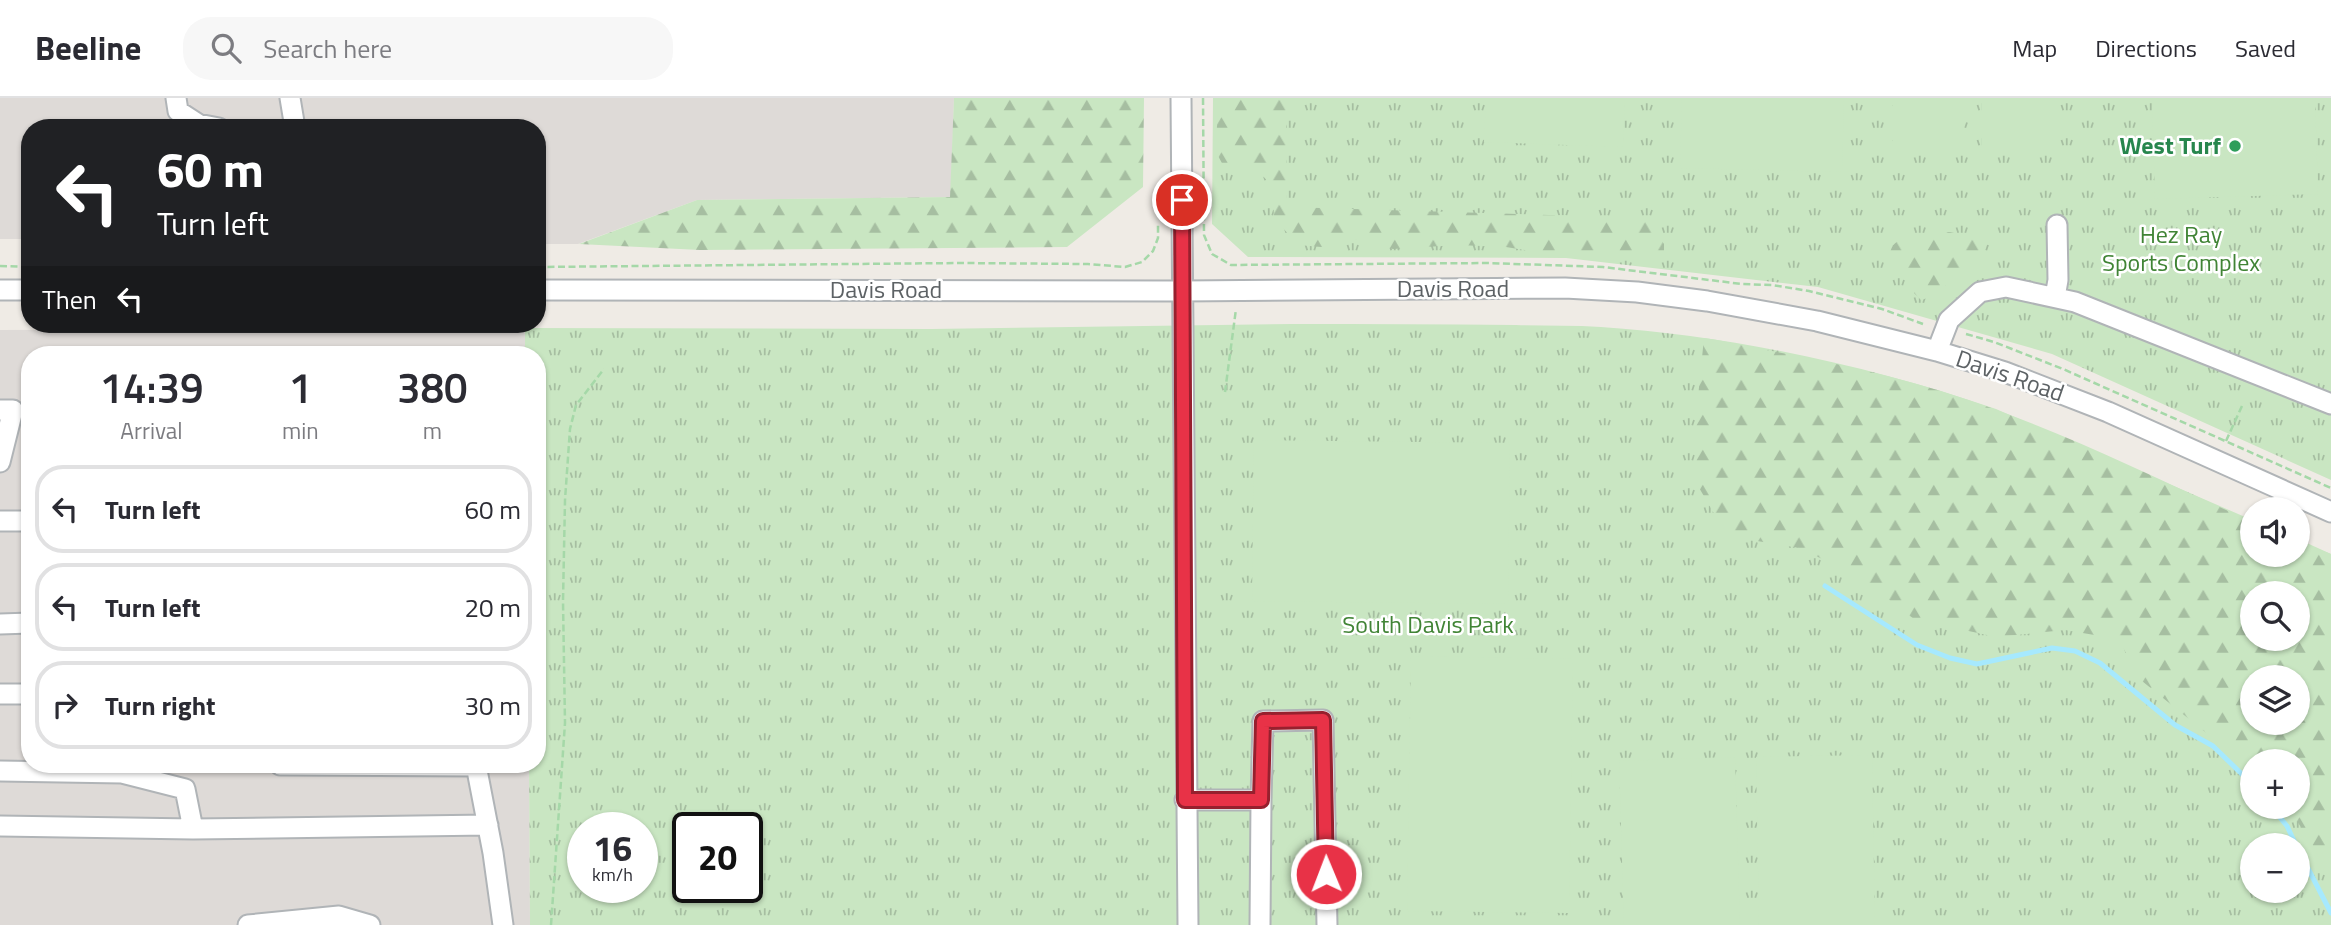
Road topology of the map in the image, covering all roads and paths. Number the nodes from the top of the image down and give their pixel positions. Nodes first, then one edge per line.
1 (176, 98) edge
2 (290, 98) edge
3 (1181, 98) edge
4 (1203, 98) edge
5 (190, 119) edge
6 (294, 119) edge
7 (1158, 225) dead end
8 (2057, 225) dead end
9 (0, 266) edge
10 (21, 267) edge
11 (546, 267) edge
12 (0, 290) edge
13 (21, 290) edge
14 (546, 290) edge
15 (1182, 290) junction
16 (2055, 297) junction
17 (1236, 309) dead end
18 (1923, 324) dead end
19 (1966, 334) dead end
20 (1937, 351) junction
21 (604, 369) dead end
22 (1225, 392) dead end
23 (2331, 404) edge
24 (2242, 406) dead end
25 (0, 410) edge
26 (2226, 441) junction
27 (0, 462) edge
28 (2331, 488) edge
29 (2331, 512) edge
30 (0, 521) edge
31 (21, 521) edge
32 (21, 623) edge
33 (0, 624) edge
34 (0, 694) edge
35 (21, 694) edge
36 (0, 771) edge
37 (21, 771) edge
38 (135, 773) edge
39 (478, 773) edge
40 (1185, 800) junction
41 (1261, 800) junction
42 (488, 825) junction
43 (0, 826) edge
44 (193, 829) junction
45 (248, 925) edge
46 (370, 925) edge
47 (503, 925) edge
48 (551, 925) edge
49 (1188, 925) edge
50 (1260, 925) edge
51 (1326, 925) edge

1 - 5 street
2 - 6 street
3 - 15 street
4 - 18 path
7 - 11 path
8 - 16 street
9 - 10 path
12 - 13 street
14 - 15 street, Davis Road
15 - 20 street, Davis Road
15 - 40 street
16 - 20 street
16 - 23 street
17 - 22 path
19 - 26 path
20 - 29 street, Davis Road
21 - 48 path
24 - 26 path
25 - 27 street
26 - 28 path
30 - 31 street
32 - 33 street
34 - 35 street
36 - 37 street
38 - 44 street
39 - 42 street
40 - 41 street
40 - 49 street
41 - 50 street
41 - 51 street
42 - 44 street
42 - 47 street
43 - 44 street
45 - 46 street

